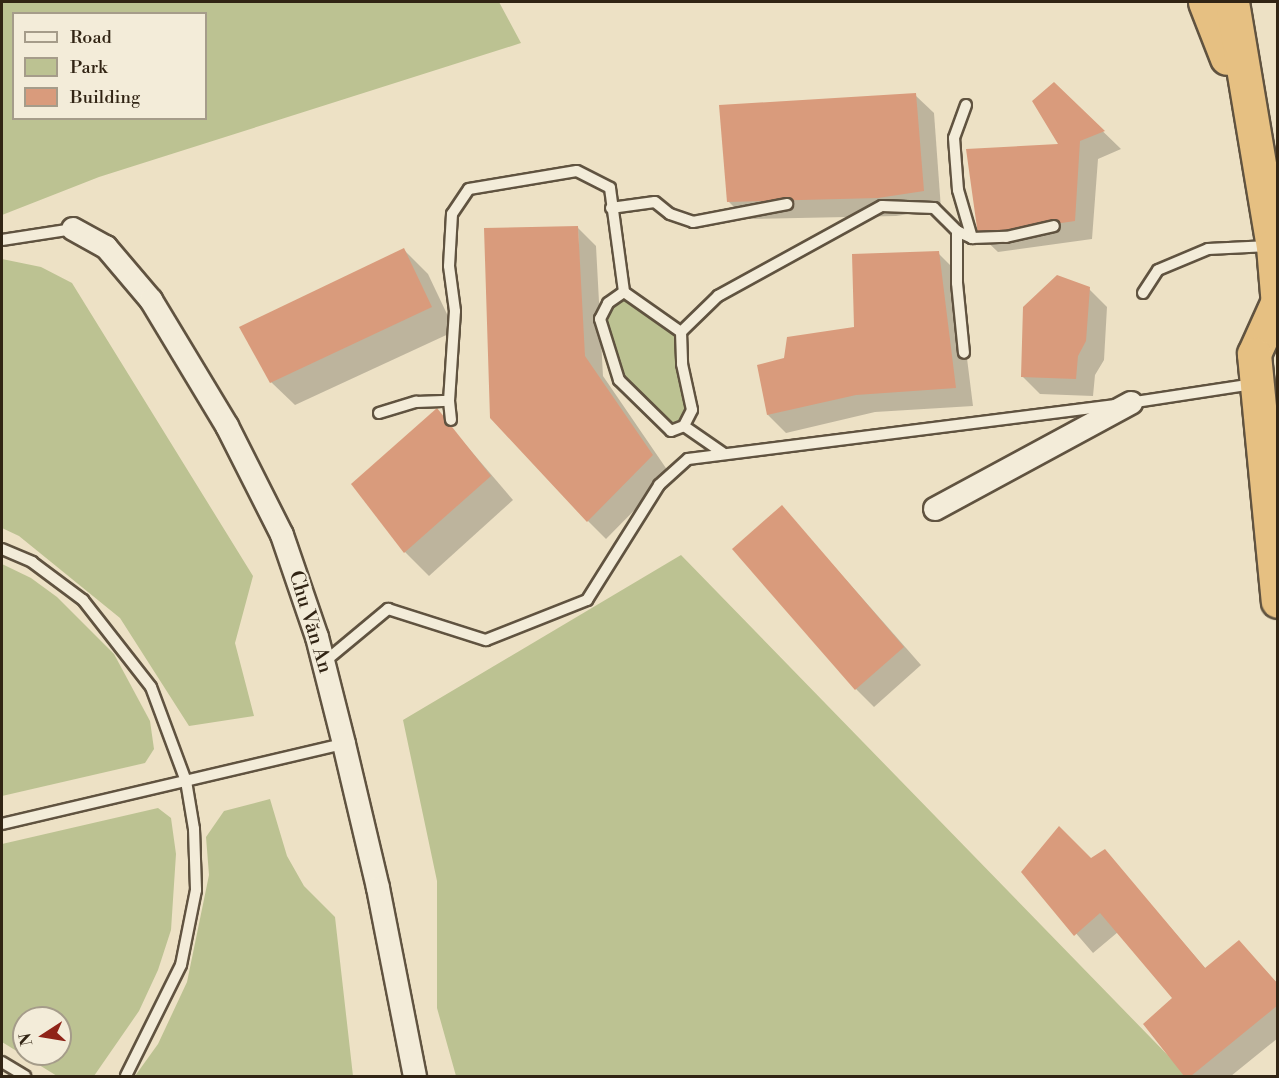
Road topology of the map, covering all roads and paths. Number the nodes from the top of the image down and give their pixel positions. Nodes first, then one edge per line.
1 (1206, 2) edge
2 (1232, 2) edge
3 (966, 105) dead end
4 (1253, 120) junction
5 (787, 204) dead end
6 (611, 208) junction
7 (1054, 226) dead end
8 (73, 229) joint
9 (957, 231) junction
10 (972, 238) junction
11 (2, 240) edge
12 (1273, 246) junction
13 (624, 292) junction
14 (1143, 292) dead end
15 (1277, 304) edge
16 (681, 332) junction
17 (964, 353) dead end
18 (1257, 384) junction
19 (449, 401) junction
20 (1131, 403) junction
21 (379, 413) dead end
22 (451, 420) dead end
23 (684, 426) junction
24 (723, 453) junction
25 (935, 509) dead end
26 (2, 549) edge
27 (1278, 602) edge
28 (323, 663) junction
29 (344, 744) junction
30 (186, 781) junction
31 (2, 824) edge
32 (2, 1062) edge
33 (25, 1077) edge
34 (126, 1077) edge
35 (415, 1077) edge

1 - 4 highway
2 - 4 highway
3 - 10 lane
4 - 12 highway
5 - 6 lane
6 - 13 lane
6 - 19 lane
7 - 10 lane
8 - 11 lane
8 - 28 street, Chu Văn An
9 - 10 lane
9 - 16 lane
9 - 17 lane
12 - 14 lane
12 - 15 highway
13 - 16 lane
13 - 23 lane
15 - 18 highway
16 - 23 lane
18 - 20 lane
18 - 27 highway
19 - 21 lane
19 - 22 lane
20 - 24 lane
20 - 25 street
23 - 24 lane
24 - 28 lane
26 - 30 lane
28 - 29 street, Chu Văn An
29 - 30 lane
29 - 35 street, Chu Văn An
30 - 31 lane
30 - 34 lane
32 - 33 lane

